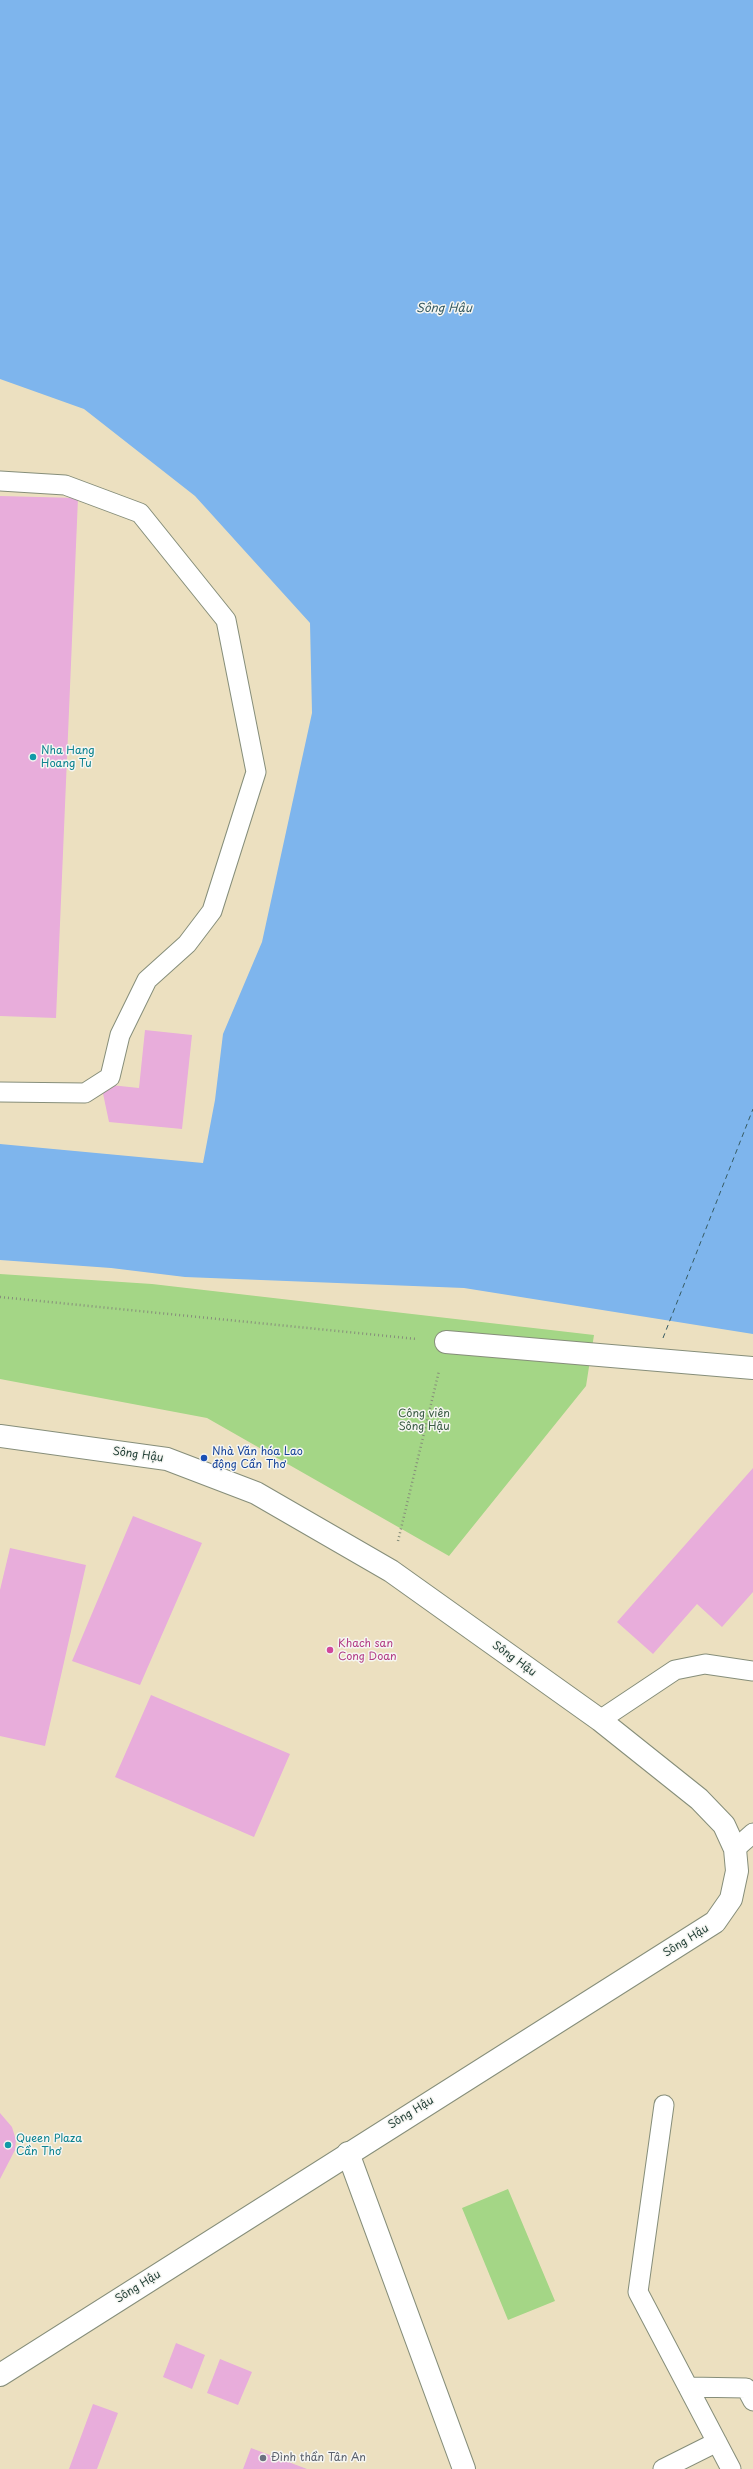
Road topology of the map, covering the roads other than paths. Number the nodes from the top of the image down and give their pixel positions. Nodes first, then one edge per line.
1 (0, 481) edge
2 (0, 1092) edge
3 (446, 1342) road end
4 (753, 1368) edge
5 (0, 1436) edge
6 (753, 1671) edge
7 (600, 1720) junction
8 (753, 1833) edge
9 (735, 1849) junction
10 (664, 2106) dead end
11 (348, 2153) junction
12 (0, 2375) edge
13 (688, 2387) junction
14 (753, 2401) edge
15 (717, 2442) junction
16 (464, 2469) edge
17 (662, 2469) edge
18 (731, 2469) edge

1 - 2 lane
3 - 4 street
5 - 7 street, Sông Hậu
6 - 7 lane
7 - 9 street, Sông Hậu
8 - 9 lane
9 - 11 street, Sông Hậu
10 - 13 lane
11 - 12 street, Sông Hậu
11 - 16 street
13 - 14 lane
13 - 15 lane
15 - 17 lane
15 - 18 lane

